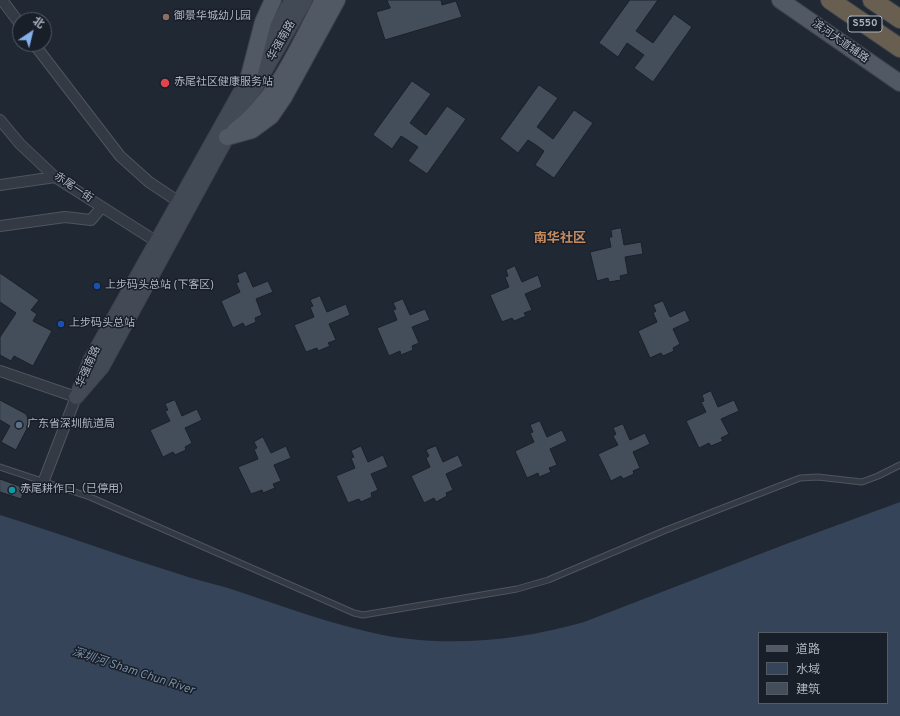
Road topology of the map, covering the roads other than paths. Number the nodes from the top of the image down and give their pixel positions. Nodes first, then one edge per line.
1 (2, 0) edge
2 (274, 0) edge
3 (323, 0) edge
4 (337, 0) edge
5 (780, 0) edge
6 (830, 0) edge
7 (872, 0) edge
8 (300, 1) edge
9 (12, 13) edge
10 (900, 19) edge
11 (900, 48) edge
12 (40, 52) edge
13 (249, 76) junction
14 (900, 83) edge
15 (0, 120) edge
16 (227, 137) junction
17 (55, 177) junction
18 (0, 185) edge
19 (179, 202) junction
20 (102, 207) junction
21 (0, 226) edge
22 (157, 242) junction
23 (0, 371) edge
24 (76, 397) junction
25 (900, 465) edge
26 (0, 467) edge
27 (44, 480) junction

1 - 9 street
2 - 13 main road
3 - 16 main road
4 - 16 main road
5 - 14 main road, 滨河大道辅路
6 - 11 highway, S550
7 - 10 highway, S550
8 - 13 main road, 华强南路
8 - 16 main road, 华强南路
12 - 19 street
13 - 19 main road, 华强南路
15 - 17 street, 赤尾一街
16 - 24 main road, 华强南路
17 - 18 street
17 - 20 street, 赤尾一街
19 - 22 main road, 华强南路
20 - 21 street
20 - 22 street, 赤尾一街
22 - 24 main road, 华强南路
23 - 24 street
24 - 27 street
25 - 27 lane
26 - 27 lane

